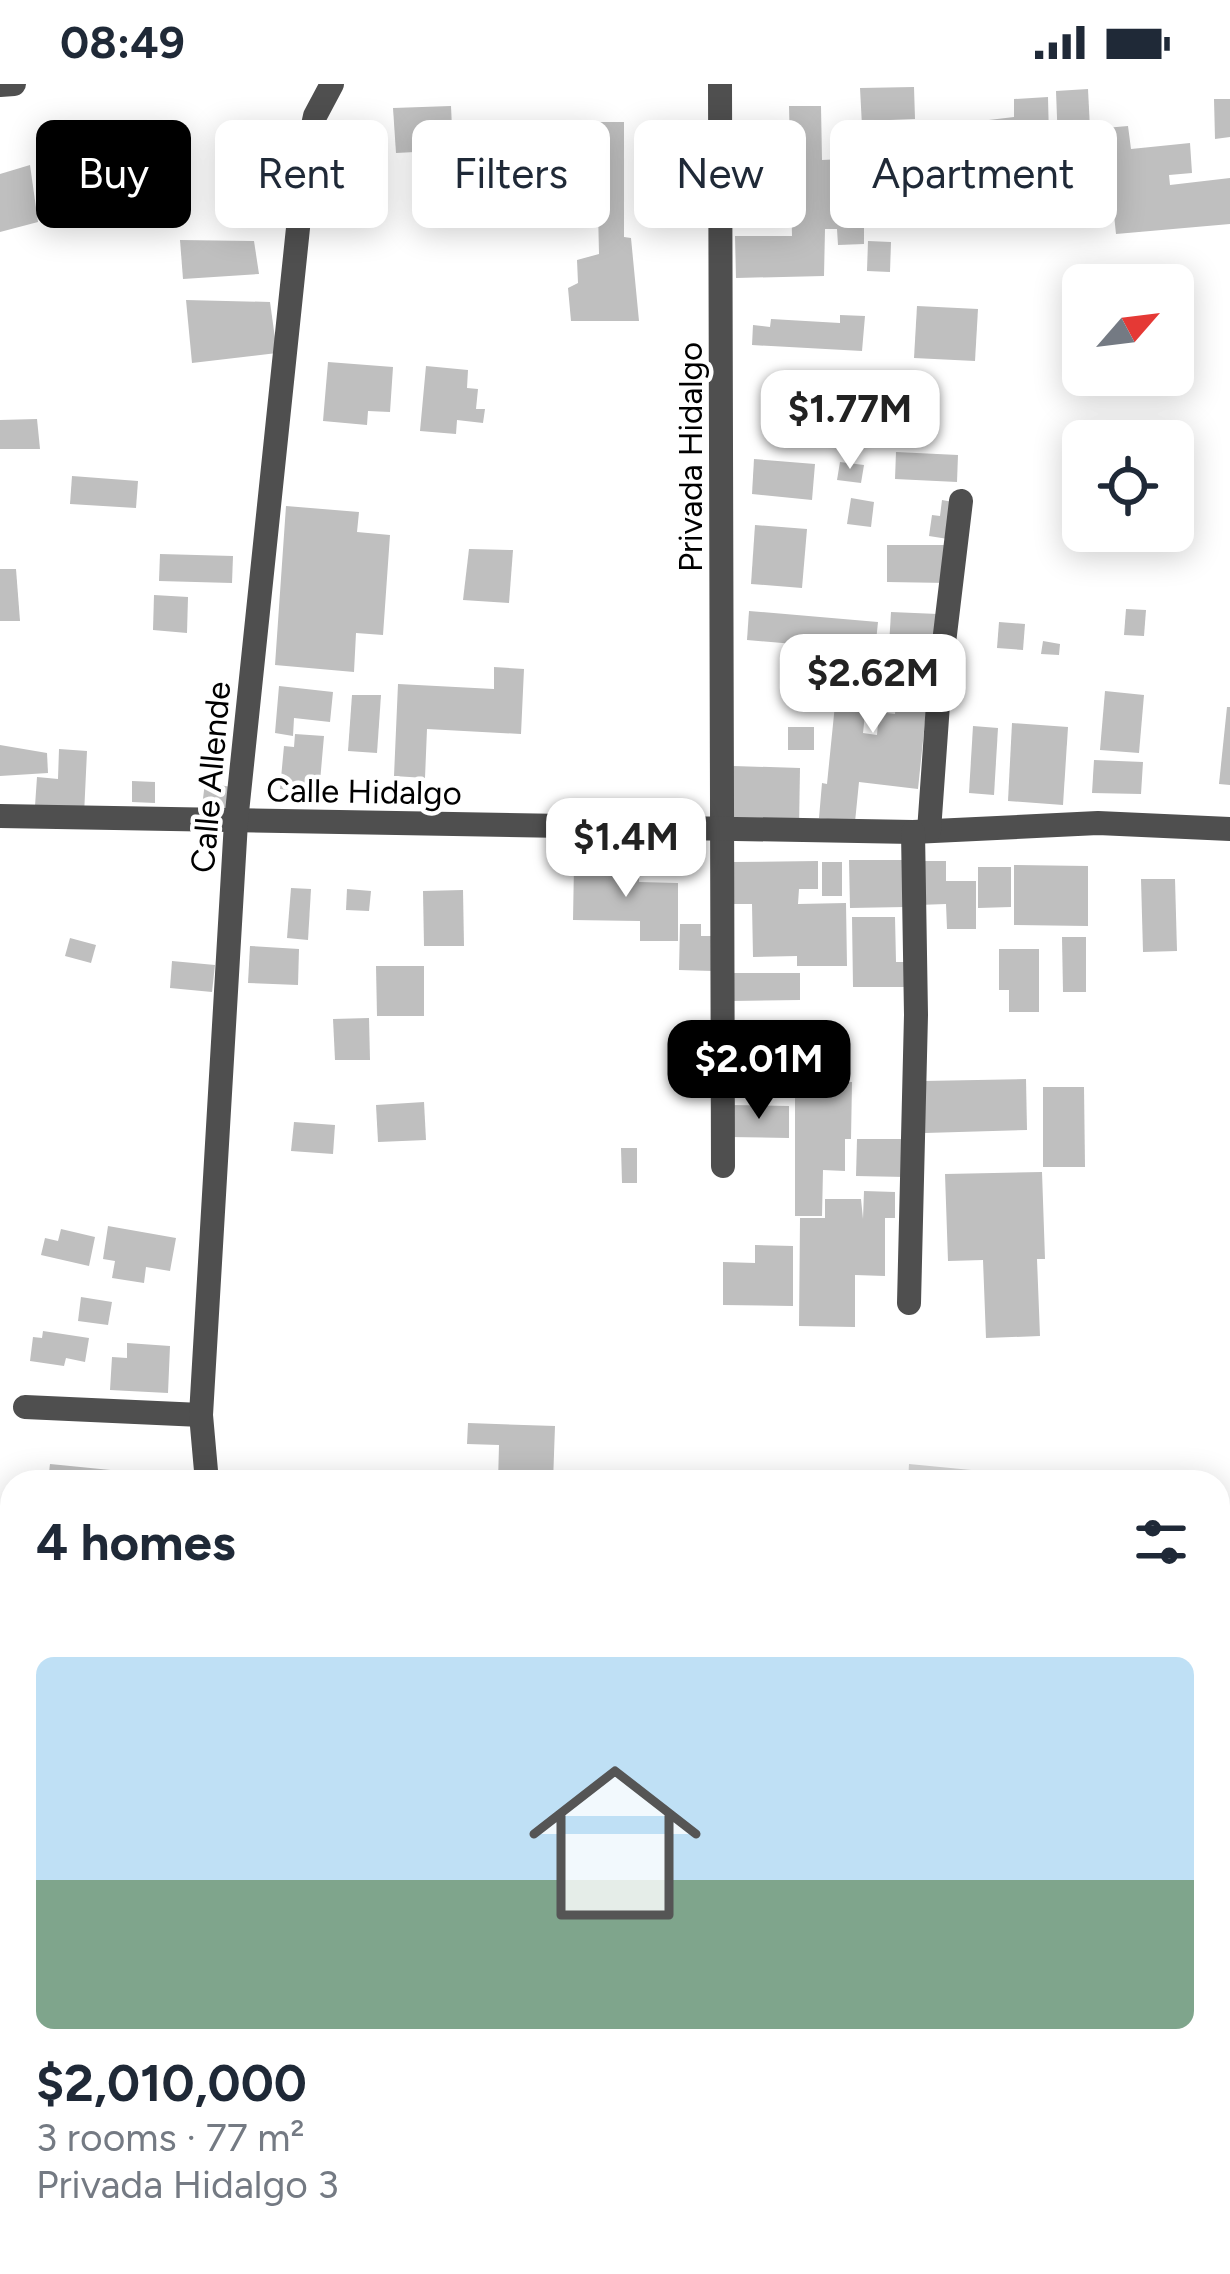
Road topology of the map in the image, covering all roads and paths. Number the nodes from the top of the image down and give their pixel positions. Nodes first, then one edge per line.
1 (14, 84) edge
2 (332, 84) edge
3 (720, 84) edge
4 (0, 85) edge
5 (961, 501) dead end
6 (0, 816) edge
7 (236, 822) junction
8 (722, 829) junction
9 (1230, 829) edge
10 (921, 831) junction
11 (723, 1166) dead end
12 (908, 1303) dead end
13 (25, 1407) dead end
14 (202, 1415) junction
15 (206, 1470) edge

1 - 4 street
2 - 7 street, Calle Allende
3 - 8 street, Privada Hidalgo
5 - 10 street
6 - 7 street, Calle Hidalgo
7 - 8 street, Calle Hidalgo
7 - 14 street, Calle Allende
8 - 10 street, Calle Hidalgo
8 - 11 street, Privada Hidalgo
9 - 10 street, Calle Hidalgo
10 - 12 street
13 - 14 street
14 - 15 street, Calle Allende

